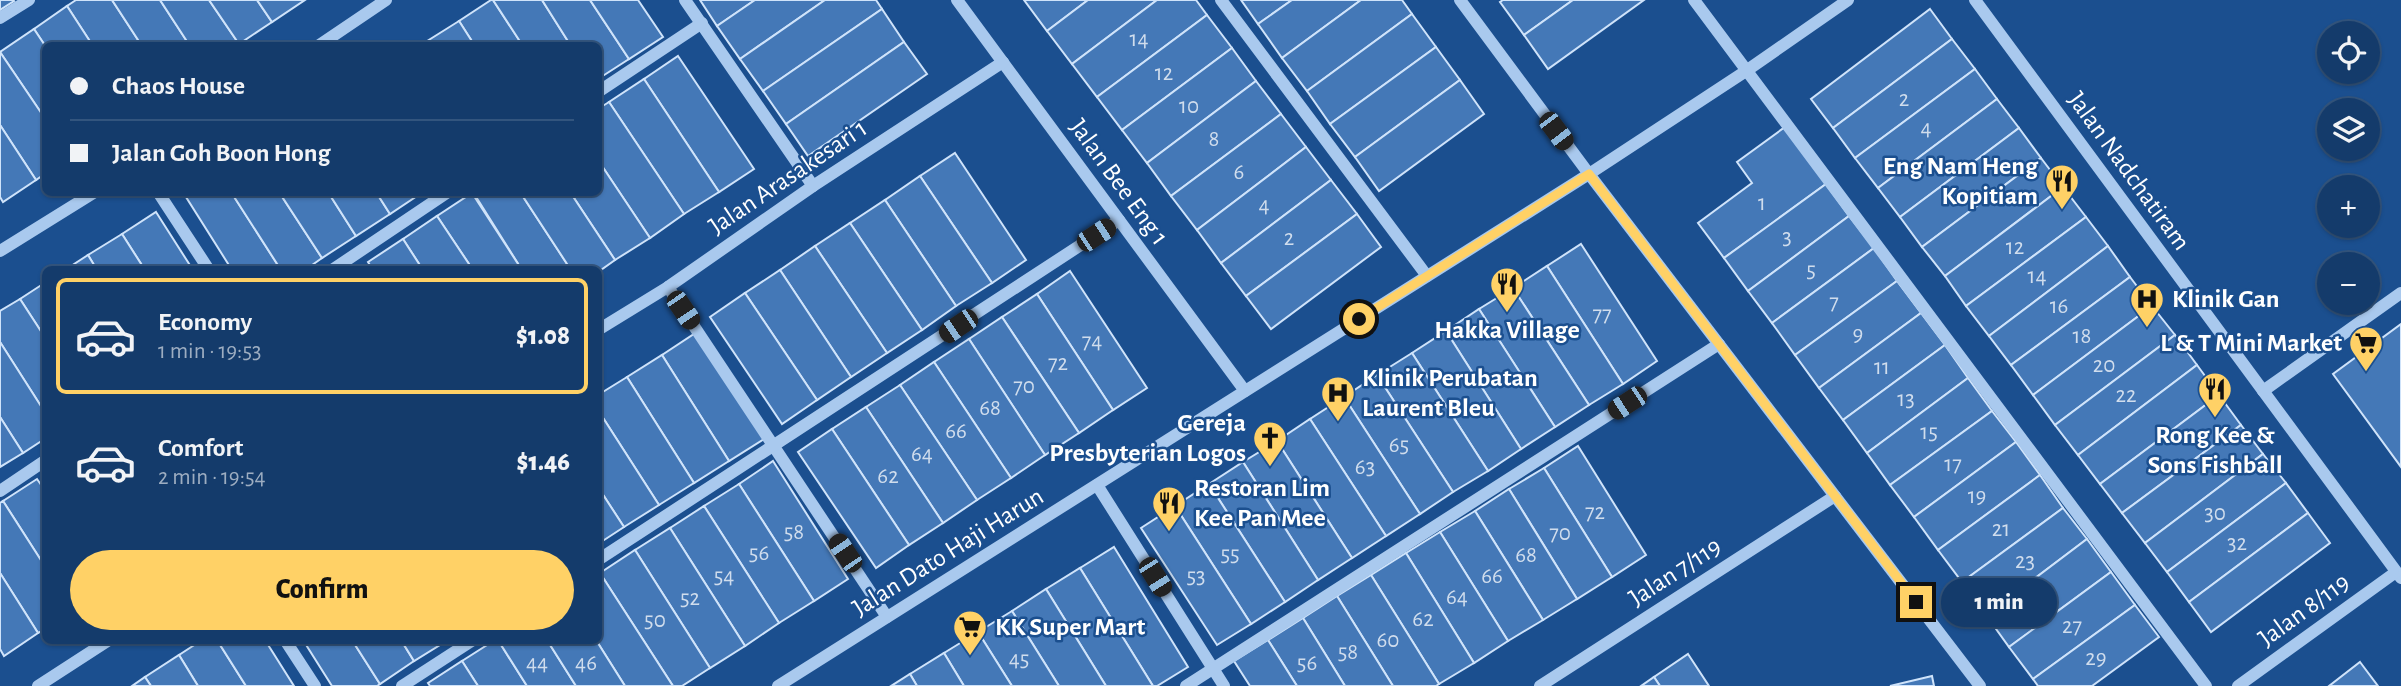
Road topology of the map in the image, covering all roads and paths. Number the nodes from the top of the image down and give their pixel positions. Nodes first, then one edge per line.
1 (29, 0) edge
2 (685, 0) edge
3 (957, 0) edge
4 (1221, 0) edge
5 (1460, 0) edge
6 (1694, 0) edge
7 (1848, 0) edge
8 (1975, 0) edge
9 (378, 2) edge
10 (0, 18) edge
11 (702, 23) junction
12 (323, 42) edge
13 (1003, 62) junction
14 (1746, 71) junction
15 (602, 89) edge
16 (1589, 174) junction
17 (813, 186) junction
18 (88, 196) edge
19 (162, 196) edge
20 (441, 196) edge
21 (1119, 220) junction
22 (2, 246) edge
23 (206, 266) edge
24 (338, 266) edge
25 (1427, 276) junction
26 (668, 287) junction
27 (2401, 293) edge
28 (602, 328) edge
29 (1719, 344) junction
30 (1245, 391) junction
31 (2263, 391) junction
32 (775, 446) junction
33 (42, 463) edge
34 (1097, 485) junction
35 (0, 491) edge
36 (1835, 496) junction
37 (602, 557) edge
38 (2399, 575) edge
39 (887, 617) junction
40 (103, 644) edge
41 (288, 644) edge
42 (467, 644) edge
43 (1213, 668) junction
44 (38, 686) edge
45 (315, 686) edge
46 (402, 686) edge
47 (778, 686) edge
48 (1186, 686) edge
49 (1224, 686) edge
50 (1540, 686) edge
51 (1980, 686) edge
52 (2206, 686) edge
53 (2238, 686) edge

1 - 10 street
2 - 11 street
3 - 13 street, Jalan Bee Eng 1
4 - 25 street
5 - 16 street
6 - 14 street
7 - 14 street, Jalan Dato Haji Harun
8 - 31 street, Jalan Nadchatiram
9 - 12 street
11 - 15 street
11 - 17 street
13 - 17 street, Jalan Arasakesari 1
13 - 21 street, Jalan Bee Eng 1
14 - 16 street, Jalan Dato Haji Harun
14 - 52 street
16 - 25 street, Jalan Dato Haji Harun
16 - 29 street
17 - 26 street, Jalan Arasakesari 1
18 - 22 street
19 - 23 street
20 - 24 street
21 - 30 street, Jalan Bee Eng 1
21 - 32 street
25 - 30 street, Jalan Dato Haji Harun
26 - 28 street, Jalan Arasakesari 1
26 - 32 street
27 - 31 street
29 - 36 street
29 - 43 street
30 - 34 street, Jalan Dato Haji Harun
31 - 38 street, Jalan Nadchatiram
32 - 37 street
32 - 39 street
33 - 35 street
34 - 39 street, Jalan Dato Haji Harun
34 - 43 street
36 - 50 street, Jalan 7/119
36 - 51 street
38 - 53 street, Jalan 8/119
39 - 47 street, Jalan Dato Haji Harun
40 - 44 street
41 - 45 street
42 - 46 street
43 - 48 street
43 - 49 street

